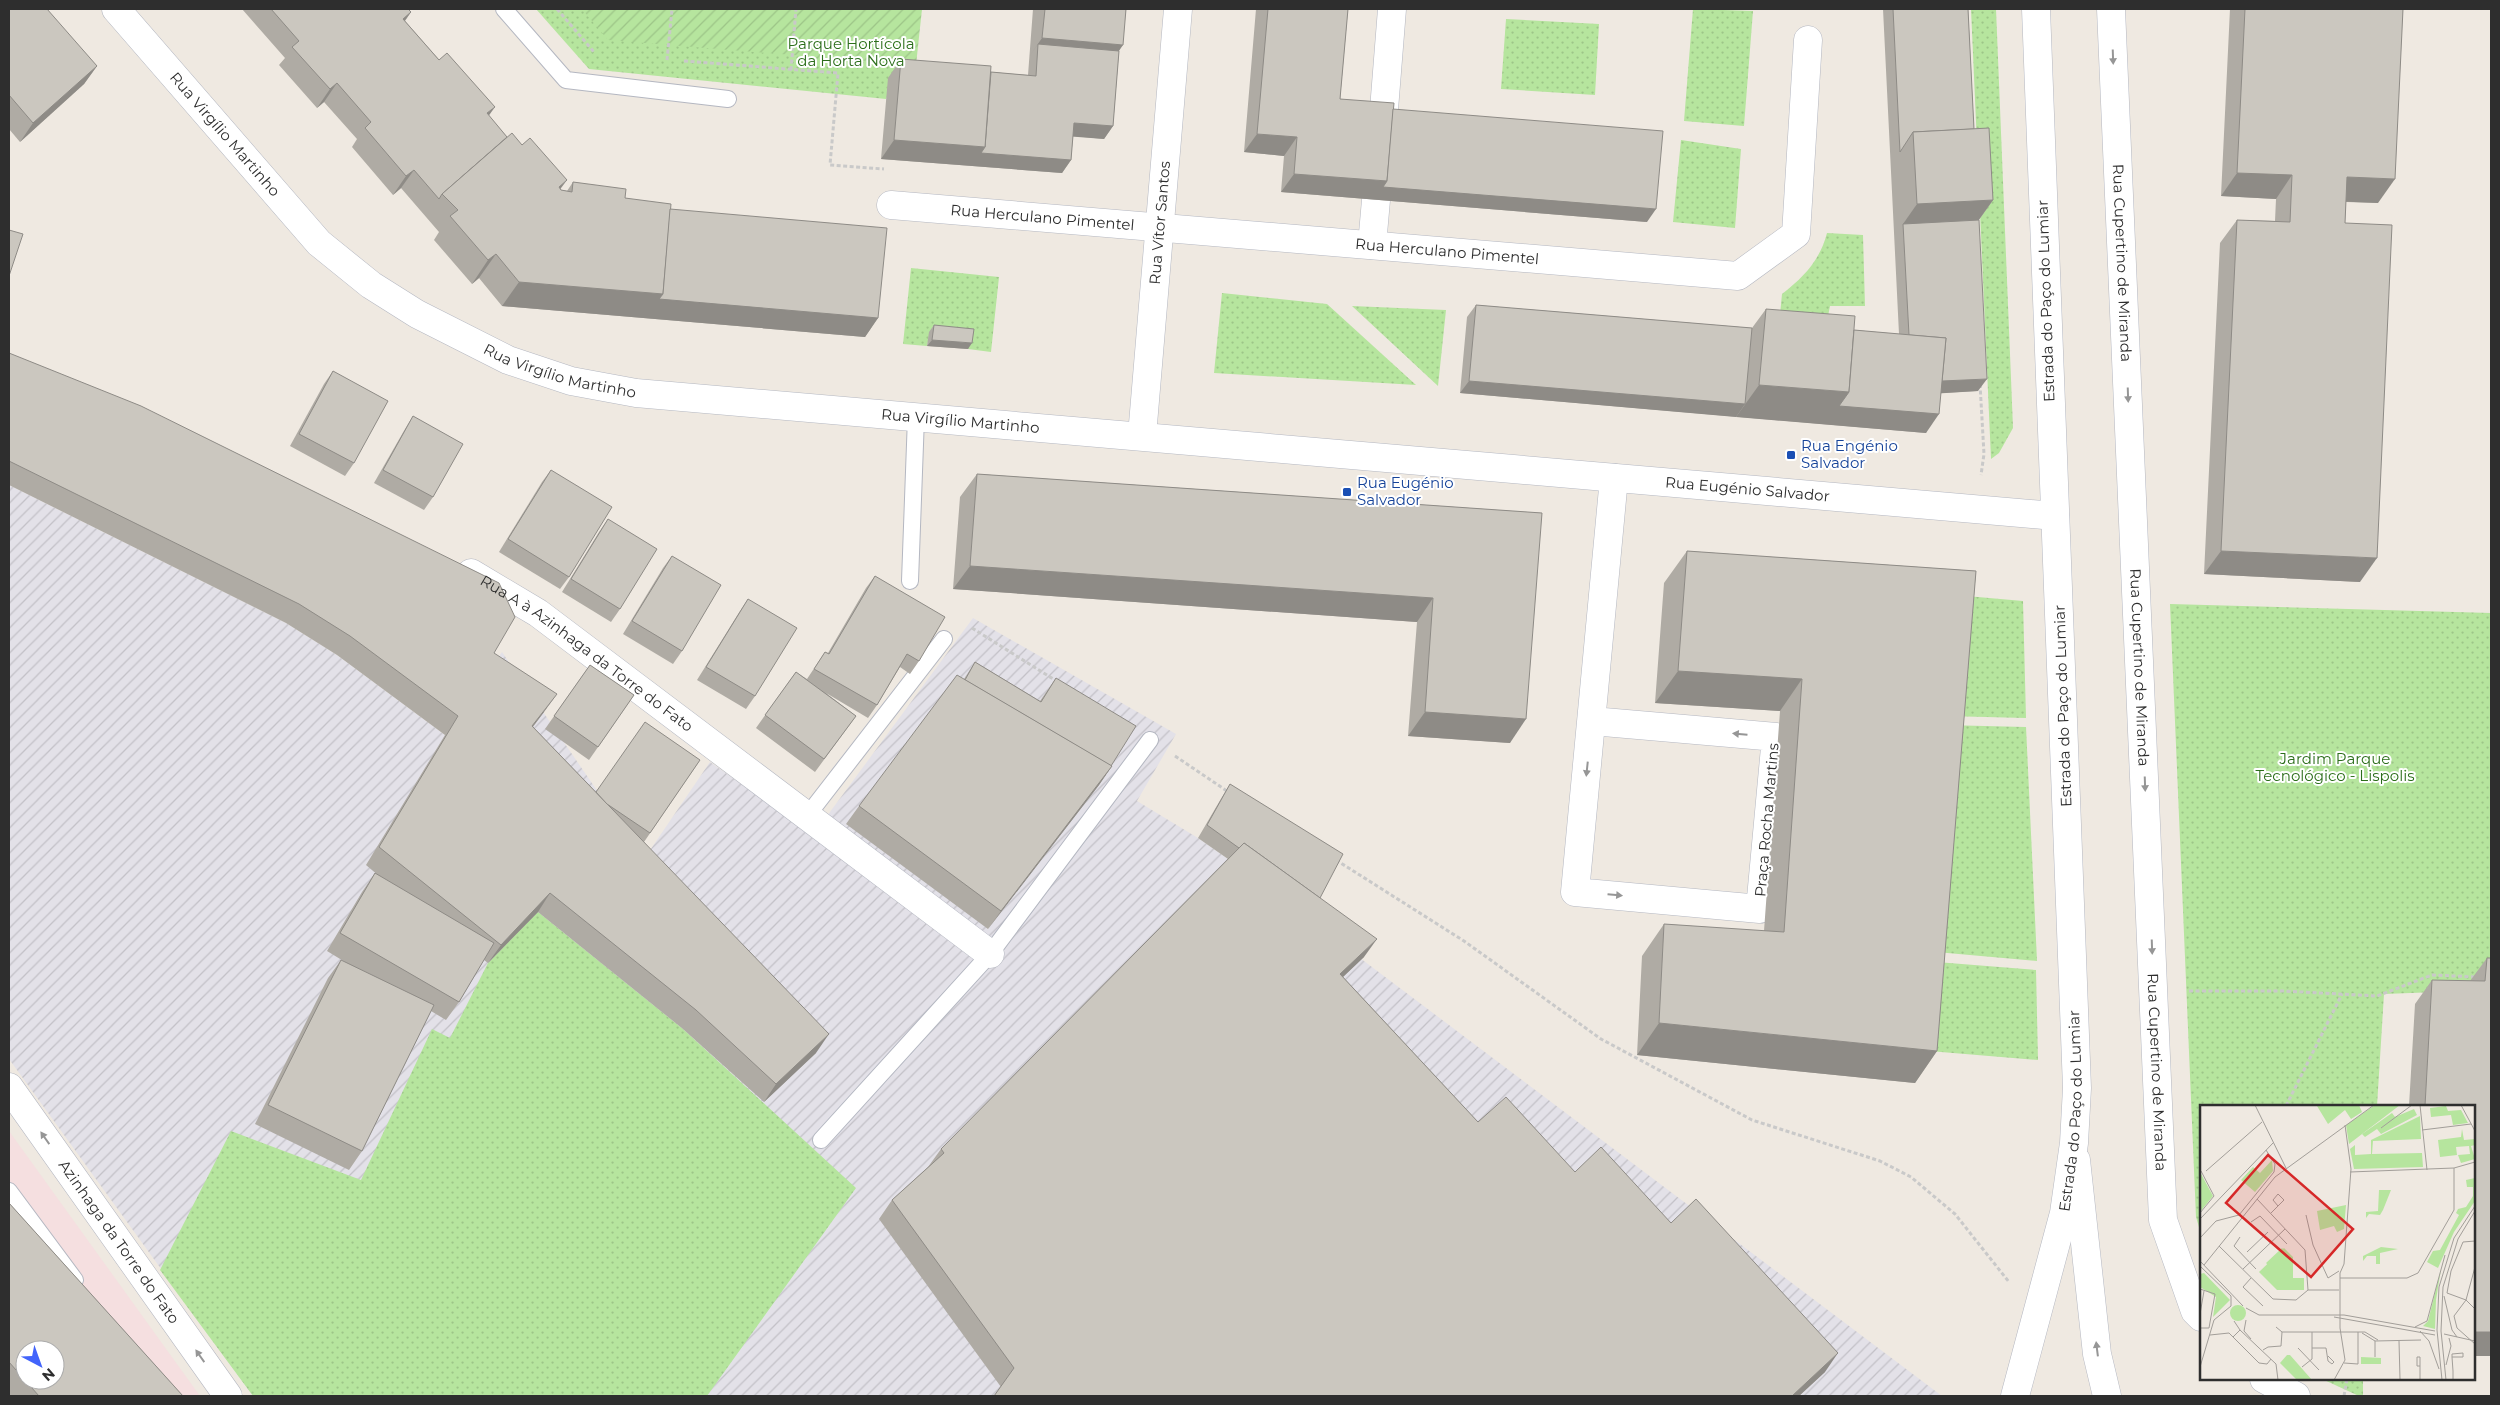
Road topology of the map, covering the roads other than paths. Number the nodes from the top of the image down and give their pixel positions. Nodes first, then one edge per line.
1 (116, 9) edge
2 (504, 9) edge
3 (1178, 9) edge
4 (1392, 9) edge
5 (2036, 9) edge
6 (2111, 9) edge
7 (1808, 40) dead end
8 (728, 99) dead end
9 (1383, 122) edge
10 (1376, 200) edge
11 (891, 206) dead end
12 (1160, 226) junction
13 (1372, 244) junction
14 (916, 417) junction
15 (1142, 436) junction
16 (1614, 478) junction
17 (2055, 516) junction
18 (452, 561) edge
19 (910, 582) dead end
20 (944, 639) edge
21 (1592, 721) junction
22 (1150, 740) road end
23 (807, 816) junction
24 (990, 954) junction
25 (9, 1087) edge
26 (821, 1140) dead end
27 (2074, 1143) junction
28 (9, 1191) edge
29 (85, 1294) edge
30 (2200, 1316) edge
31 (2266, 1380) edge
32 (228, 1396) edge
33 (2015, 1396) edge
34 (2107, 1396) edge
35 (2296, 1396) edge

1 - 14 street, Rua Virgílio Martinho
2 - 8 lane
3 - 12 street, Rua Vítor Santos
4 - 9 street
5 - 17 street, Estrada do Paço do Lumiar
6 -> 30 street, Rua Cupertino de Miranda
7 - 13 street, Rua Herculano Pimentel
10 - 13 street
11 - 12 street, Rua Herculano Pimentel
12 - 13 street, Rua Herculano Pimentel
12 - 15 street, Rua Vítor Santos
14 - 15 street, Rua Virgílio Martinho
14 - 19 lane
15 - 16 street, Rua Eugénio Salvador
16 - 17 street, Rua Eugénio Salvador
16 - 21 street, Praça Rocha Martins
17 - 27 street, Estrada do Paço do Lumiar
18 - 23 street, Rua A à Azinhaga da Torre do Fato
20 - 23 lane
21 -> 21 street, Praça Rocha Martins
22 - 24 lane
23 - 24 street, Rua A à Azinhaga da Torre do Fato
24 - 26 lane
32 -> 25 street, Azinhaga da Torre do Fato
27 - 33 street, Estrada do Paço do Lumiar
34 -> 27 street
28 - 29 lane
31 - 35 street

